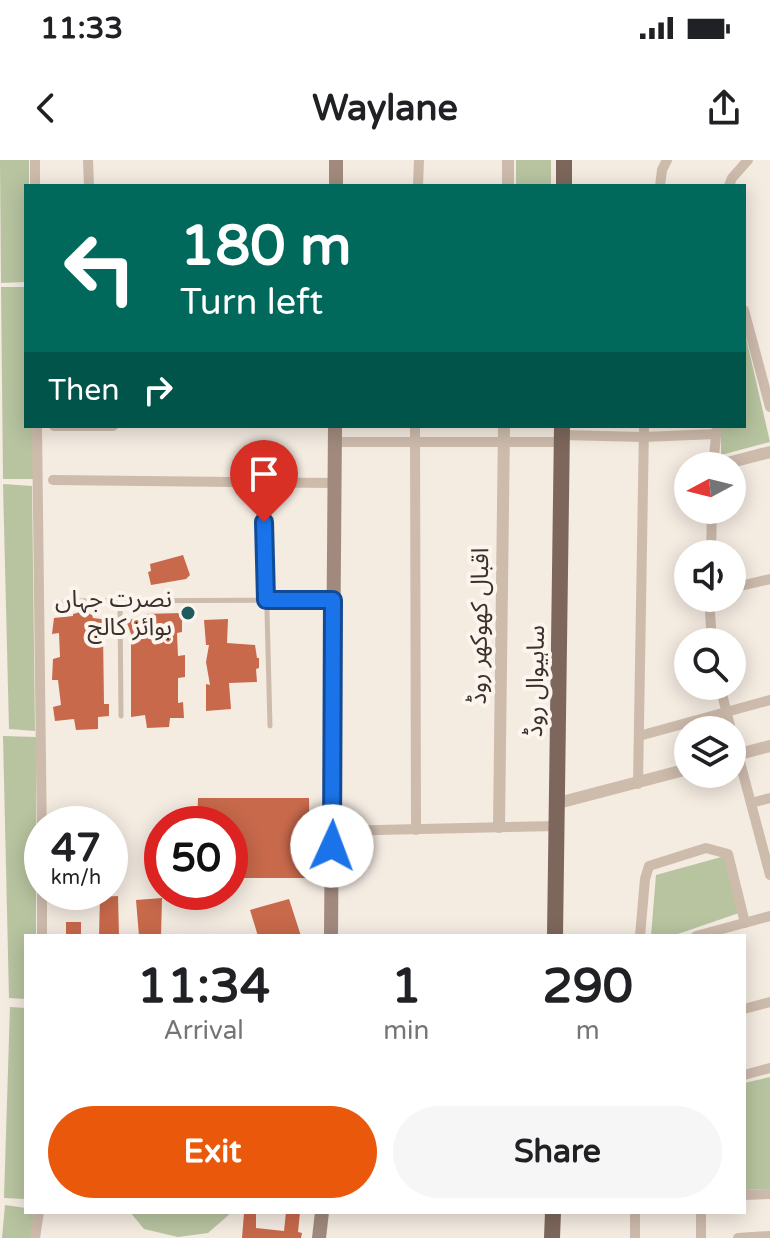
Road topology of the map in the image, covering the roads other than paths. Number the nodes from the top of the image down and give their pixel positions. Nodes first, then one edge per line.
1 (35, 160) edge
2 (88, 160) edge
3 (336, 160) edge
4 (419, 160) edge
5 (508, 160) edge
6 (564, 160) edge
7 (576, 160) edge
8 (667, 160) edge
9 (748, 160) edge
10 (35, 184) edge
11 (89, 184) edge
12 (336, 184) edge
13 (418, 184) edge
14 (508, 184) edge
15 (564, 184) edge
16 (660, 184) edge
17 (730, 184) edge
18 (746, 317) edge
19 (770, 407) edge
20 (37, 428) edge
21 (335, 428) edge
22 (415, 428) edge
23 (504, 428) edge
24 (716, 430) edge
25 (644, 432) edge
26 (562, 435) edge
27 (335, 442) junction
28 (504, 443) junction
29 (415, 444) junction
30 (715, 452) edge
31 (770, 452) edge
32 (746, 458) edge
33 (53, 480) dead end
34 (334, 483) junction
35 (264, 496) dead end
36 (770, 579) edge
37 (746, 585) edge
38 (266, 600) junction
39 (333, 600) junction
40 (64, 601) dead end
41 (120, 601) junction
42 (723, 700) edge
43 (770, 700) edge
44 (726, 712) junction
45 (121, 716) dead end
46 (727, 716) edge
47 (270, 726) dead end
48 (639, 736) junction
49 (770, 746) edge
50 (746, 753) edge
51 (674, 773) edge
52 (638, 784) junction
53 (746, 788) edge
54 (770, 798) edge
55 (558, 803) junction
56 (751, 803) junction
57 (42, 806) edge
58 (557, 826) junction
59 (499, 827) junction
60 (416, 830) junction
61 (333, 831) junction
62 (769, 871) edge
63 (42, 910) edge
64 (770, 916) edge
65 (745, 923) junction
66 (42, 934) edge
67 (331, 934) edge
68 (555, 934) edge
69 (640, 934) edge
70 (705, 934) edge
71 (770, 1002) edge
72 (746, 1008) edge
73 (770, 1068) edge
74 (746, 1074) edge
75 (770, 1194) edge
76 (746, 1195) edge
77 (39, 1214) edge
78 (322, 1214) edge
79 (553, 1214) edge
80 (635, 1214) edge
81 (701, 1214) edge
82 (770, 1236) edge
83 (35, 1238) edge
84 (319, 1238) edge
85 (552, 1238) edge
86 (635, 1238) edge
87 (701, 1238) edge
88 (738, 1238) edge

1 - 10 street
2 - 11 street
3 - 12 main road
4 - 13 street
5 - 14 street
6 - 15 main road
7 - 15 street
8 - 16 street
9 - 17 street
18 - 19 street
20 - 57 street
21 - 27 main road
22 - 29 street
23 - 28 street, اقبال کھوکھر روڈ
24 - 25 street
24 - 30 street
25 - 26 street
25 - 48 street
26 - 28 street
26 - 55 main road, ساہیوال روڈ
27 - 29 street
27 - 34 main road
28 - 29 street
28 - 59 street, اقبال کھوکھر روڈ
29 - 60 street
31 - 32 street
33 - 34 street
34 - 39 main road
35 - 38 lane
36 - 37 street
38 - 39 lane
38 - 41 lane
38 - 47 lane
39 - 61 main road
40 - 41 lane
41 - 45 lane
42 - 44 street
43 - 44 street
44 - 46 street
44 - 48 street
48 - 52 street
49 - 50 street
51 - 52 street
52 - 55 street
53 - 56 street
54 - 56 street
55 - 58 main road, ساہیوال روڈ
56 - 62 street
58 - 59 street
58 - 68 main road, ساہیوال روڈ
59 - 60 street
60 - 61 street
61 - 67 main road
63 - 66 street
64 - 65 street
65 - 69 street
65 - 70 street
71 - 72 street
73 - 74 street
75 - 76 street
77 - 83 street
78 - 84 main road
79 - 85 main road
80 - 86 street
81 - 87 street
82 - 88 street

